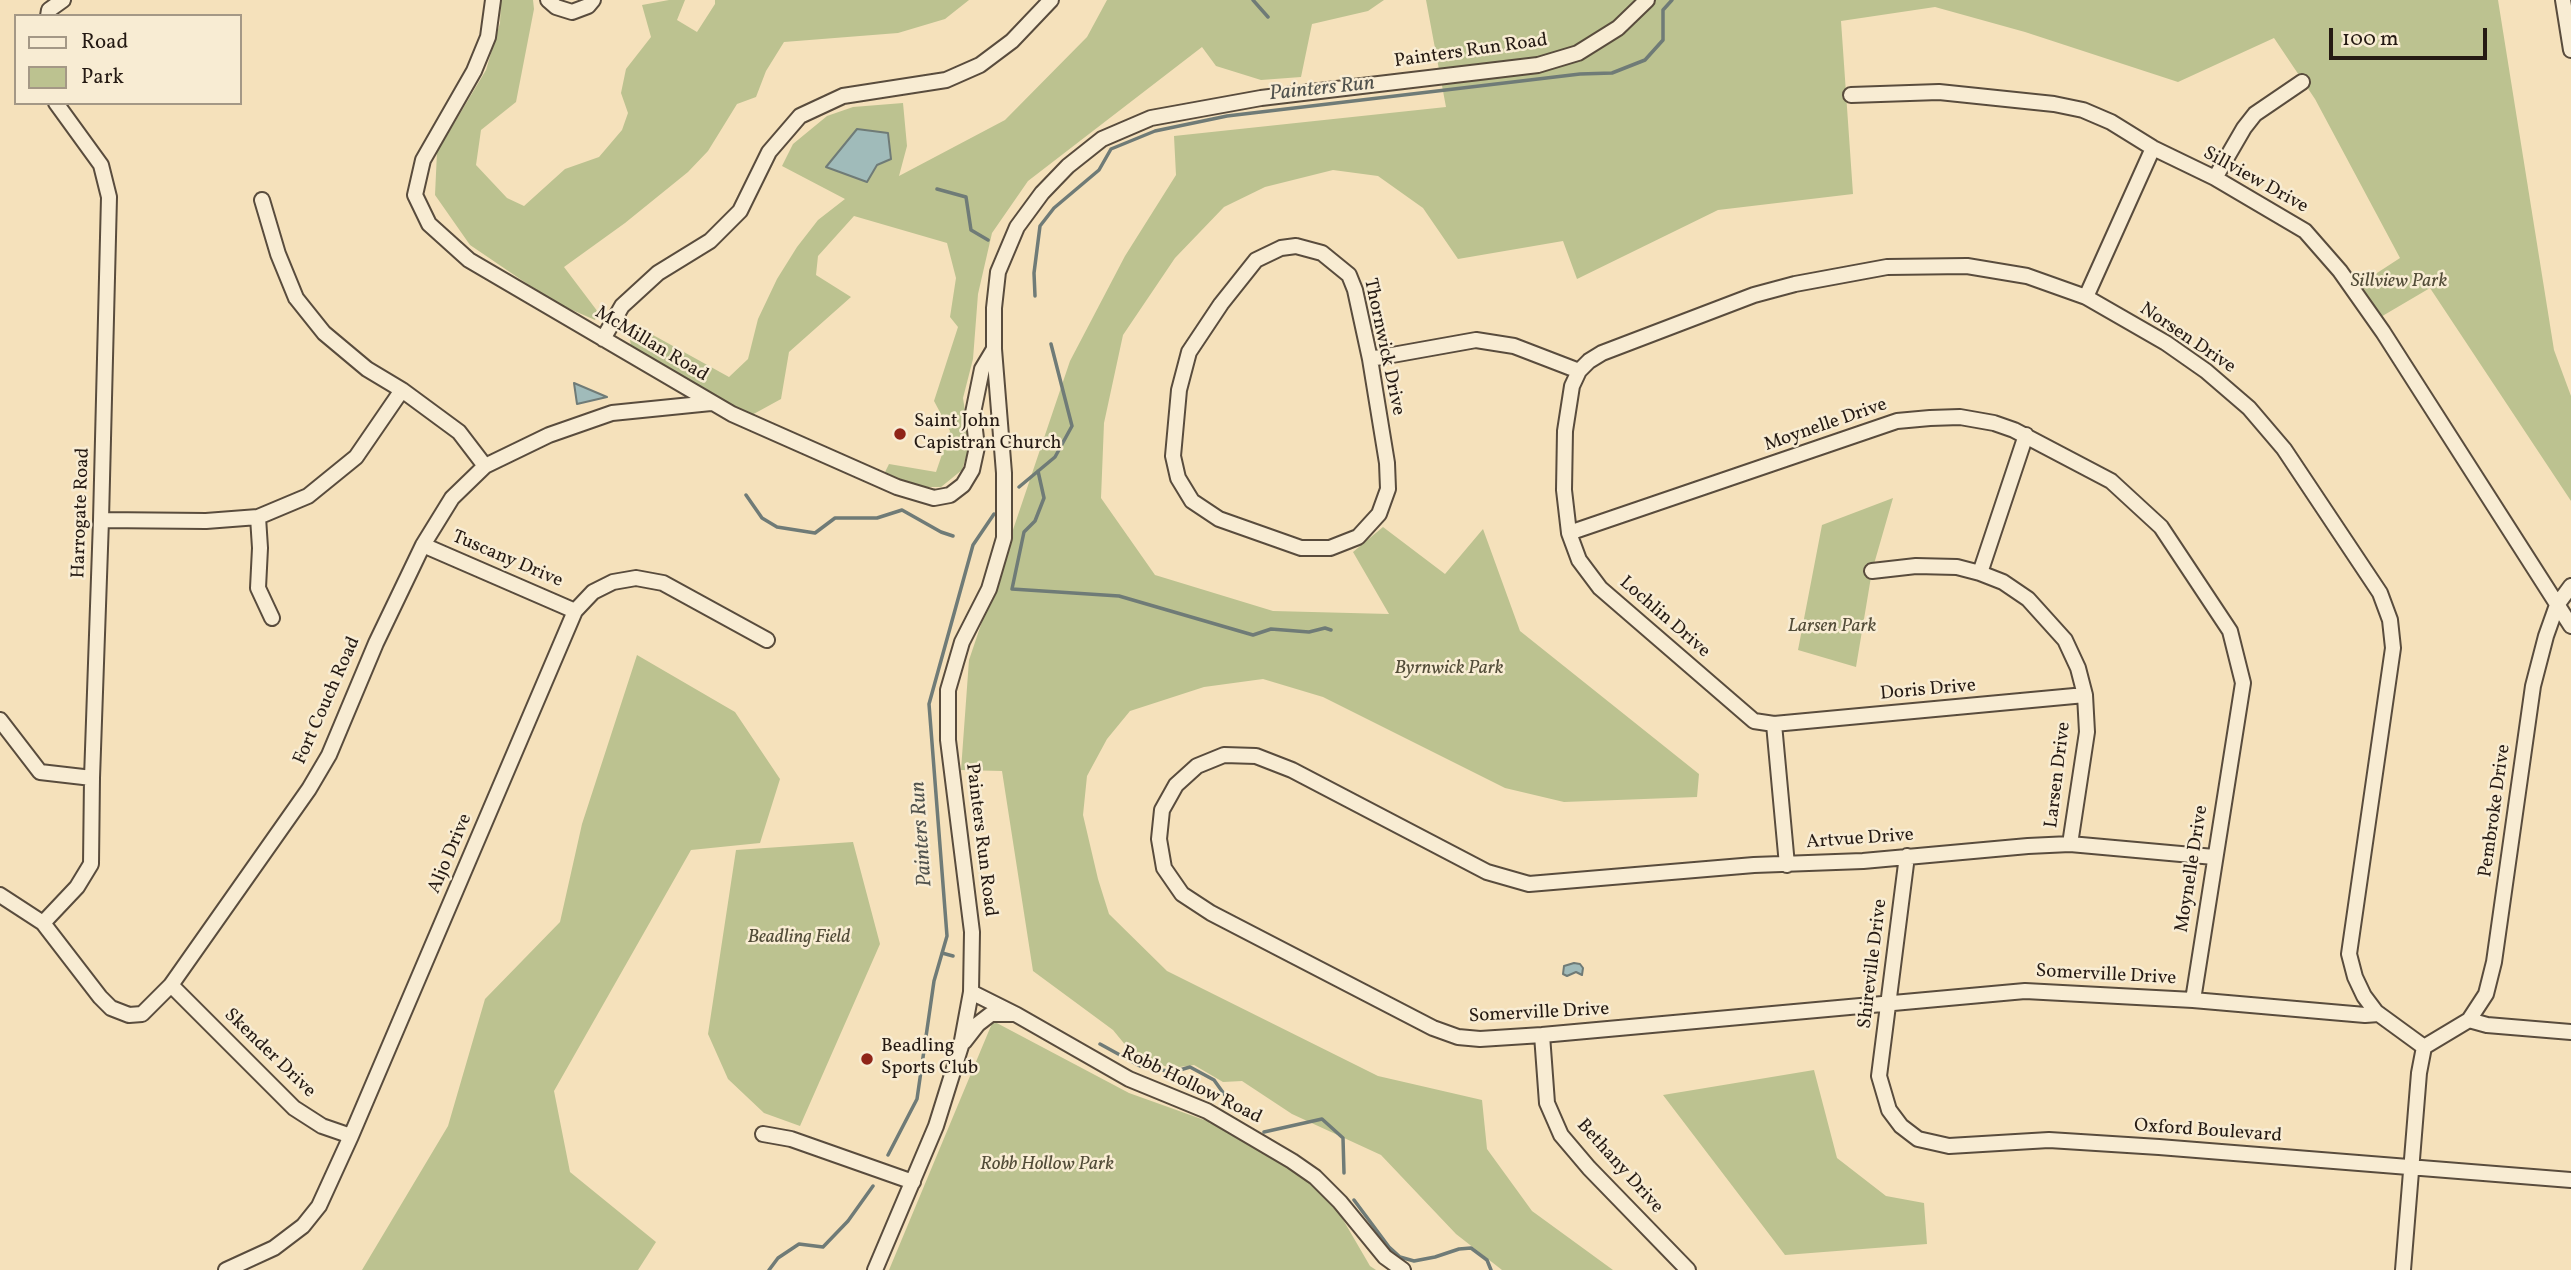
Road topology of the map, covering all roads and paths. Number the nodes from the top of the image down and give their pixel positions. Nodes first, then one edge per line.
1 (63, 0) edge
2 (493, 0) edge
3 (548, 0) edge
4 (593, 0) edge
5 (1051, 0) edge
6 (1647, 0) edge
7 (2563, 0) edge
8 (49, 14) edge
9 (2571, 50) edge
10 (2302, 82) dead end
11 (1851, 95) dead end
12 (57, 105) edge
13 (2153, 148) junction
14 (2214, 178) junction
15 (262, 200) dead end
16 (2086, 297) junction
17 (603, 339) junction
18 (994, 349) junction
19 (1370, 359) junction
20 (1579, 371) junction
21 (402, 390) junction
22 (711, 403) junction
23 (2026, 435) junction
24 (485, 466) junction
25 (258, 517) junction
26 (101, 520) junction
27 (1569, 533) junction
28 (423, 545) junction
29 (1872, 571) dead end
30 (1980, 573) junction
31 (2571, 586) edge
32 (2557, 605) junction
33 (575, 611) junction
34 (271, 618) dead end
35 (2571, 626) edge
36 (767, 640) dead end
37 (2085, 695) junction
38 (0, 720) edge
39 (1774, 724) junction
40 (92, 778) junction
41 (2070, 844) junction
42 (1908, 856) junction
43 (2214, 857) junction
44 (1787, 865) junction
45 (1510, 880) joint
46 (0, 895) edge
47 (43, 923) junction
48 (171, 985) junction
49 (971, 992) junction
50 (2193, 1000) junction
51 (1887, 1003) junction
52 (2379, 1014) junction
53 (1017, 1015) junction
54 (2469, 1020) junction
55 (2571, 1032) edge
56 (1542, 1035) junction
57 (961, 1046) junction
58 (2424, 1048) junction
59 (1879, 1076) joint
60 (763, 1134) dead end
61 (351, 1136) junction
62 (2413, 1167) junction
63 (2571, 1180) edge
64 (913, 1182) junction
65 (226, 1270) edge
66 (875, 1270) edge
67 (1403, 1270) edge
68 (1688, 1270) edge
69 (2403, 1270) edge

1 - 8 street
2 - 17 street, McMillan Road
3 - 4 street
5 - 17 street
6 - 18 street, Painters Run Road
7 - 9 street
10 - 14 street
11 - 13 street, Sillview Drive
12 - 26 street, Harrogate Road
13 - 14 street, Sillview Drive
13 - 16 street
14 - 32 street, Sillview Drive
15 - 21 street
16 - 20 street, Norsen Drive
16 - 52 street, Norsen Drive
17 - 22 street, McMillan Road
18 - 22 street, McMillan Road
18 - 49 street, Painters Run Road
19 - 19 street, Thornwick Drive
19 - 20 street
20 - 27 street, Lochlin Drive
21 - 24 street
21 - 25 street
22 - 24 street, Fort Couch Road
23 - 27 street, Moynelle Drive
23 - 30 street
23 - 43 street, Moynelle Drive
24 - 28 street, Fort Couch Road
25 - 26 street
25 - 34 street
26 - 40 street, Harrogate Road
27 - 39 street, Lochlin Drive
28 - 33 street, Tuscany Drive
28 - 48 street, Fort Couch Road
29 - 30 street, Larsen Drive
30 - 37 street, Larsen Drive
31 - 32 street, Pembroke Drive
32 - 35 street, Sillview Drive
32 - 54 street, Pembroke Drive
33 - 36 street, Aljo Drive
33 - 61 street, Aljo Drive
37 - 39 street, Doris Drive
37 - 41 street, Larsen Drive
38 - 40 street
39 - 44 street
40 - 47 street, Harrogate Road
41 - 42 street, Artvue Drive
41 - 43 street, Artvue Drive
42 - 44 street, Artvue Drive
42 - 51 street, Shireville Drive
43 - 50 street, Moynelle Drive
44 - 45 street, Artvue Drive
45 - 56 street, Somerville Drive
46 - 47 street, Fort Couch Road
47 - 48 street, Fort Couch Road
48 - 61 street, Skender Drive
49 - 53 street, Robb Hollow Road
49 - 57 street, Painters Run Road
50 - 51 street, Somerville Drive
50 - 52 street, Somerville Drive
51 - 56 street, Somerville Drive
51 - 59 street, Shireville Drive
52 - 58 street, Norsen Drive
53 - 57 street
53 - 67 street, Robb Hollow Road
54 - 55 street
54 - 58 street
56 - 68 street, Bethany Drive
57 - 64 street, Painters Run Road
58 - 62 street
59 - 62 street, Oxford Boulevard
60 - 64 street
61 - 65 street, Aljo Drive
62 - 63 street, Oxford Boulevard
62 - 69 street
64 - 66 street, Painters Run Road

